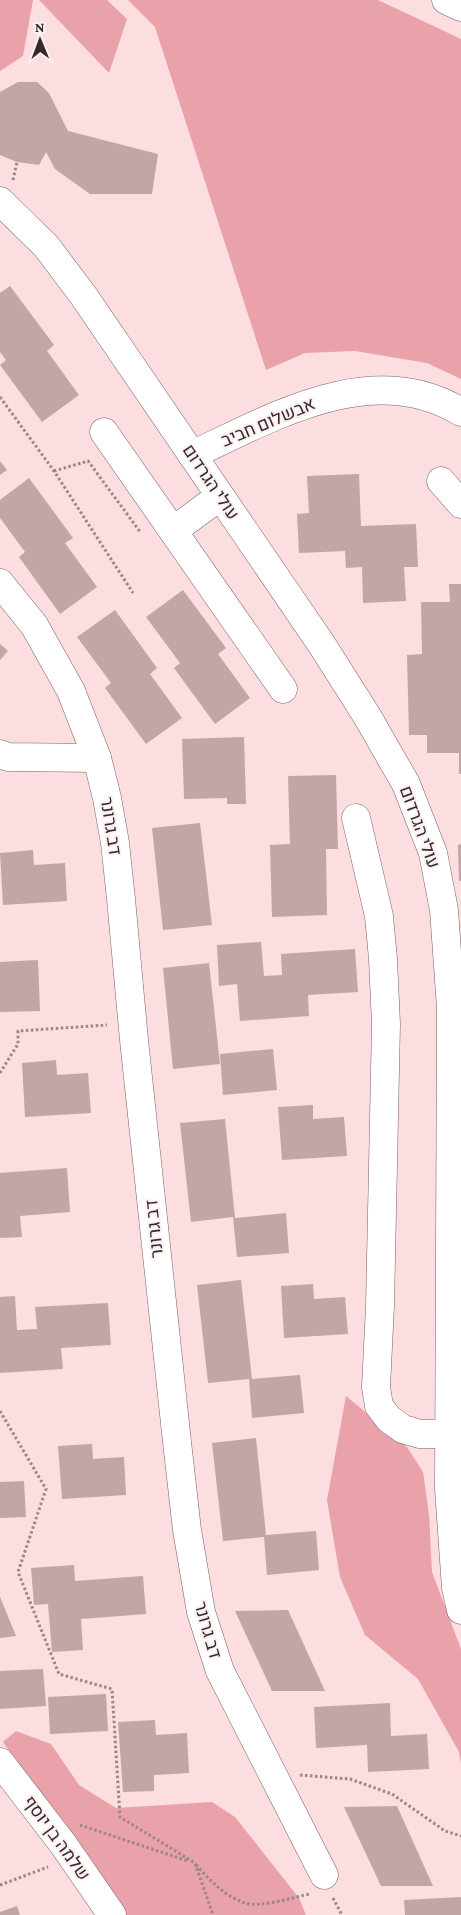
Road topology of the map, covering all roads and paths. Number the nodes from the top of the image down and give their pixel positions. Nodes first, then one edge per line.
1 (446, 0) edge
2 (461, 7) edge
3 (0, 201) edge
4 (0, 397) edge
5 (461, 412) edge
6 (104, 432) dead end
7 (192, 455) junction
8 (54, 471) junction
9 (440, 481) dead end
10 (220, 496) junction
11 (461, 504) edge
12 (173, 531) junction
13 (0, 583) edge
14 (133, 593) dead end
15 (283, 688) dead end
16 (0, 754) edge
17 (96, 758) junction
18 (356, 818) dead end
19 (132, 1024) junction
20 (0, 1073) edge
21 (456, 1077) edge
22 (455, 1337) edge
23 (0, 1411) edge
24 (449, 1434) junction
25 (461, 1610) edge
26 (0, 1762) edge
27 (272, 1774) junction
28 (79, 1824) dead end
29 (461, 1836) edge
30 (72, 1857) junction
31 (195, 1863) junction
32 (318, 1884) joint
33 (0, 1885) edge
34 (112, 1915) edge
35 (213, 1915) edge

1 - 2 street
3 - 7 street, עולי הגרדום
4 - 8 path
5 - 7 street, אבשלום חביב
6 - 12 street
7 - 10 street, עולי הגרדום
8 - 12 path
8 - 14 path
9 - 11 street
10 - 12 street
10 - 21 street, עולי הגרדום
12 - 15 street
13 - 17 street, דב גרונר
16 - 17 street
17 - 19 street, דב גרונר
18 - 24 street
19 - 20 path
19 - 27 street, דב גרונר
21 - 22 street, עולי הגרדום
22 - 24 street, עולי הגרדום
23 - 31 path
24 - 25 street, עולי הגרדום
26 - 30 street, שלמה בן יוסף
27 - 29 path
27 - 32 street, דב גרונר
28 - 31 path
30 - 33 path
30 - 34 street, שלמה בן יוסף
31 - 32 path
31 - 35 path

